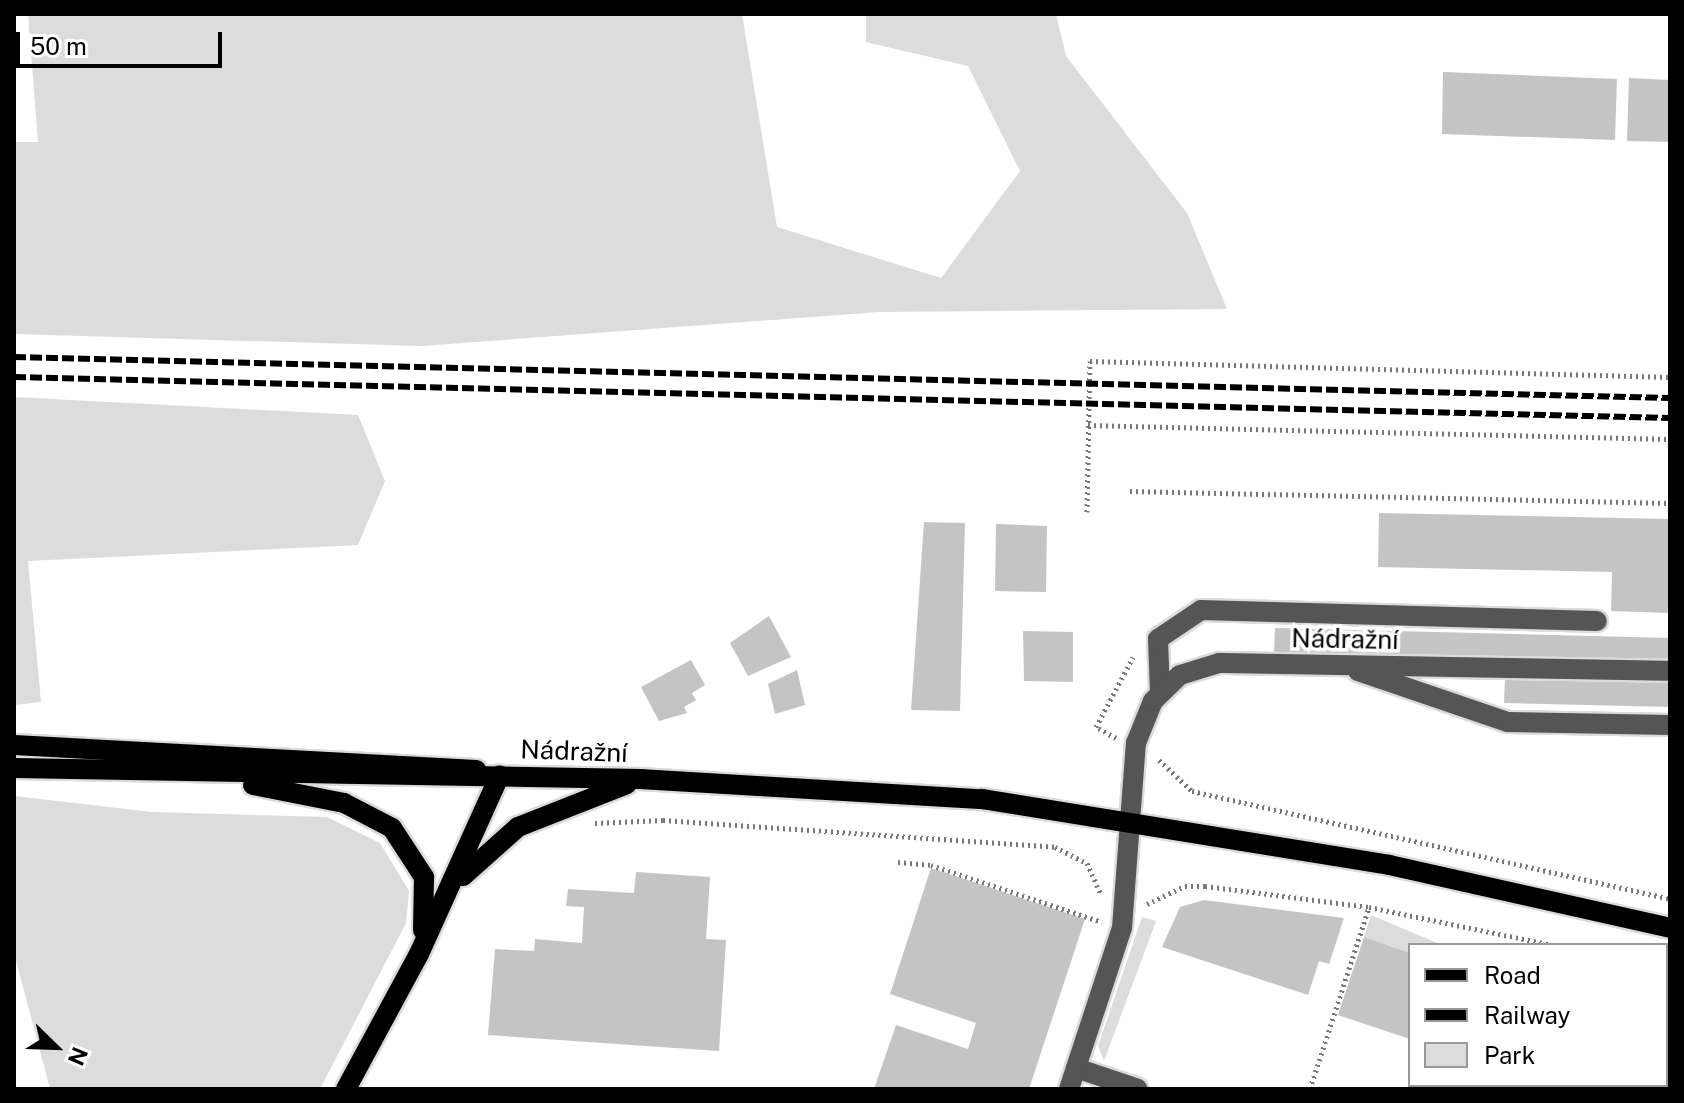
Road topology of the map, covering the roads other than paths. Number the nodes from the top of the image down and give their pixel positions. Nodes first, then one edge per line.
1 (1597, 621) dead end
2 (1343, 666) junction
3 (1670, 671) edge
4 (1160, 693) junction
5 (1670, 725) edge
6 (14, 745) edge
7 (14, 768) edge
8 (198, 774) junction
9 (500, 775) junction
10 (641, 779) junction
11 (1131, 819) junction
12 (440, 909) junction
13 (1670, 928) edge
14 (419, 954) junction
15 (1076, 1068) junction
16 (346, 1089) edge
17 (1069, 1089) edge
18 (1138, 1089) edge

1 - 4 street
2 - 3 street, Nádražní
2 - 4 street, Nádražní
2 - 5 street
4 - 11 street
6 - 9 main road
7 - 8 main road, Nádražní
8 - 9 main road, Nádražní
8 - 14 main road
9 - 10 main road, Nádražní
9 - 12 main road
10 - 11 main road, Nádražní
10 - 12 main road
11 - 13 main road, Nádražní
11 - 15 street
12 - 14 main road
14 - 16 main road
15 - 17 street
15 - 18 street

